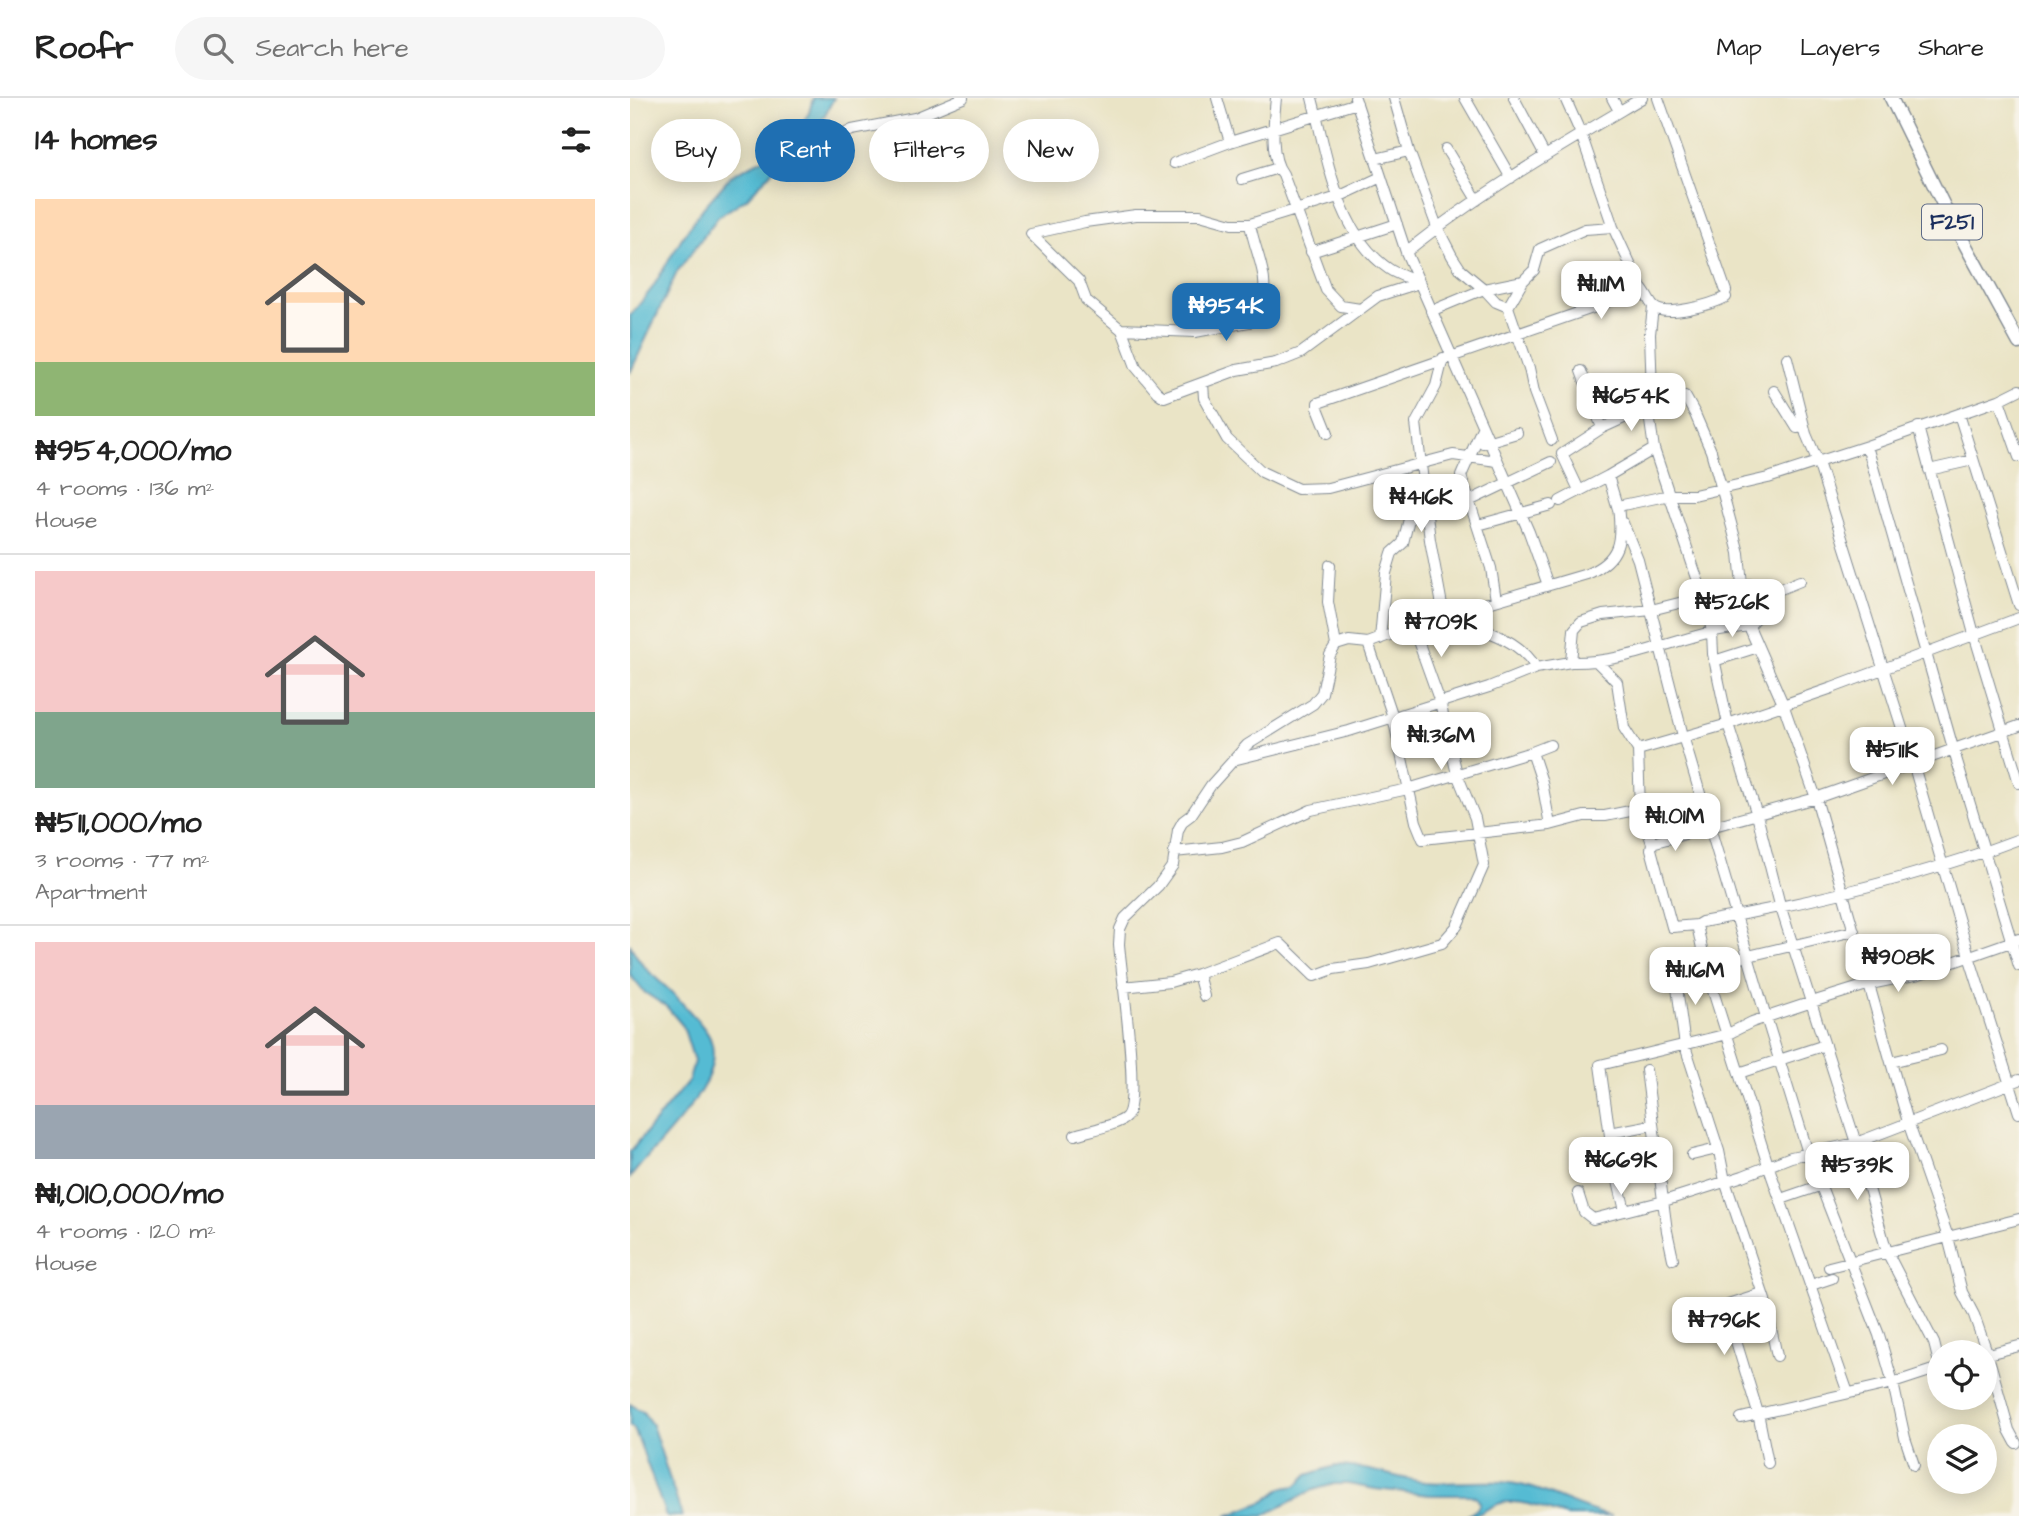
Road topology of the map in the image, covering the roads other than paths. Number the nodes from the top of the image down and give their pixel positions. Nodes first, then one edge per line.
1 (962, 98) edge
2 (1217, 98) edge
3 (1276, 98) edge
4 (1312, 98) edge
5 (1394, 98) edge
6 (1465, 98) edge
7 (1514, 98) edge
8 (1565, 98) edge
9 (1612, 98) edge
10 (1642, 98) edge
11 (1658, 98) edge
12 (1891, 98) edge
13 (1356, 100) edge
14 (1619, 111) junction
15 (1317, 117) junction
16 (855, 129) edge
17 (1272, 130) junction
18 (1581, 134) junction
19 (1230, 142) junction
20 (1446, 149) dead end
21 (1409, 151) junction
22 (1545, 156) junction
23 (1375, 159) junction
24 (1174, 163) dead end
25 (1278, 168) junction
26 (1381, 177) junction
27 (1511, 178) junction
28 (1242, 180) dead end
29 (1338, 197) junction
30 (1477, 200) junction
31 (1295, 210) junction
32 (1250, 224) junction
33 (1397, 224) junction
34 (1437, 227) junction
35 (1613, 227) junction
36 (1356, 236) junction
37 (1311, 252) junction
38 (1406, 252) junction
39 (1523, 281) junction
40 (1419, 283) junction
41 (1641, 288) junction
42 (1484, 289) junction
43 (1508, 307) junction
44 (1653, 307) junction
45 (1360, 310) junction
46 (1431, 310) junction
47 (1121, 329) junction
48 (1518, 333) junction
49 (2019, 343) edge
50 (1447, 357) junction
51 (1787, 358) dead end
52 (1581, 370) dead end
53 (1203, 383) junction
54 (2019, 390) edge
55 (1774, 391) dead end
56 (1685, 396) dead end
57 (1999, 400) junction
58 (1648, 407) junction
59 (1959, 414) junction
60 (1804, 427) junction
61 (1918, 427) junction
62 (1482, 428) junction
63 (1602, 428) junction
64 (1328, 433) dead end
65 (1517, 433) dead end
66 (1552, 440) dead end
67 (1488, 441) junction
68 (1867, 446) junction
69 (1654, 449) junction
70 (1472, 453) junction
71 (2019, 457) edge
72 (1973, 460) junction
73 (1497, 461) junction
74 (1420, 462) junction
75 (1551, 462) dead end
76 (1818, 462) junction
77 (1929, 470) junction
78 (1608, 476) junction
79 (1422, 480) junction
80 (1507, 484) junction
81 (1579, 489) junction
82 (1722, 489) junction
83 (1670, 495) junction
84 (1469, 501) junction
85 (1618, 506) junction
86 (1520, 514) junction
87 (1478, 525) junction
88 (1330, 565) dead end
89 (1800, 582) dead end
90 (1549, 585) junction
91 (1751, 587) dead end
92 (1741, 588) junction
93 (1778, 590) junction
94 (1703, 597) junction
95 (1496, 600) junction
96 (2019, 605) edge
97 (1651, 610) junction
98 (1444, 616) junction
99 (2019, 618) edge
100 (1749, 626) junction
101 (1413, 627) junction
102 (1712, 632) junction
103 (1974, 634) junction
104 (1380, 639) junction
105 (1368, 643) junction
106 (1336, 645) junction
107 (1758, 647) junction
108 (1660, 648) junction
109 (1926, 652) junction
110 (1714, 661) junction
111 (1571, 662) junction
112 (1598, 663) junction
113 (1536, 668) junction
114 (1882, 668) junction
115 (1440, 702) junction
116 (1783, 704) junction
117 (1393, 717) junction
118 (1728, 724) junction
119 (2019, 726) edge
120 (2002, 732) junction
121 (1683, 736) junction
122 (1550, 745) dead end
123 (1953, 748) junction
124 (1638, 750) junction
125 (1532, 752) junction
126 (1233, 760) junction
127 (1913, 763) junction
128 (1457, 774) junction
129 (2019, 783) edge
130 (1408, 789) junction
131 (1815, 798) junction
132 (1640, 809) junction
133 (1757, 815) junction
134 (1550, 825) junction
135 (1711, 828) junction
136 (1478, 834) junction
137 (2019, 839) edge
138 (1652, 843) junction
139 (1174, 852) junction
140 (1984, 852) junction
141 (1943, 866) junction
142 (1842, 893) junction
143 (1780, 905) junction
144 (1735, 916) junction
145 (1697, 925) junction
146 (1854, 931) junction
147 (2015, 941) edge
148 (1793, 944) junction
149 (1747, 954) junction
150 (1969, 956) junction
151 (1706, 966) junction
152 (2019, 966) edge
153 (1675, 973) dead end
154 (1198, 974) junction
155 (1870, 984) junction
156 (1123, 987) junction
157 (1204, 996) dead end
158 (1812, 1002) junction
159 (1766, 1017) junction
160 (1728, 1034) junction
161 (1825, 1045) junction
162 (1685, 1046) junction
163 (1941, 1050) dead end
164 (1780, 1059) junction
165 (1891, 1062) junction
166 (1646, 1070) dead end
167 (1739, 1073) junction
168 (2014, 1081) edge
169 (2019, 1113) edge
170 (1908, 1122) junction
171 (1652, 1125) junction
172 (1610, 1133) junction
173 (1075, 1135) dead end
174 (1856, 1143) junction
175 (1717, 1149) junction
176 (1808, 1153) junction
177 (1692, 1155) dead end
178 (1768, 1165) junction
179 (1725, 1181) junction
180 (1822, 1185) junction
181 (1578, 1193) dead end
182 (1781, 1199) junction
183 (1664, 1201) junction
184 (1625, 1212) junction
185 (2019, 1219) edge
186 (1948, 1237) junction
187 (1887, 1252) junction
188 (1673, 1259) dead end
189 (1849, 1262) junction
190 (1829, 1267) dead end
191 (1832, 1278) dead end
192 (1811, 1285) junction
193 (1762, 1293) junction
194 (1932, 1340) edge
195 (1982, 1340) edge
196 (2019, 1346) edge
197 (1997, 1352) edge
198 (1777, 1356) dead end
199 (1927, 1370) edge
200 (1893, 1383) junction
201 (1997, 1391) edge
202 (1847, 1393) junction
203 (1758, 1413) junction
204 (1741, 1418) dead end
205 (2016, 1443) dead end
206 (1768, 1463) dead end
207 (1914, 1465) dead end

1 - 16 street
2 - 19 street
3 - 17 street
4 - 15 street
5 - 21 street
6 - 27 street
7 - 22 street
8 - 18 street
9 - 14 street
10 - 14 street
11 - 44 street
12 - 49 main road, F251
13 - 15 street
13 - 23 street
14 - 18 street
15 - 17 street
15 - 29 street
17 - 19 street
17 - 25 street
18 - 22 street
18 - 35 street
19 - 24 street
20 - 30 street
21 - 23 street
21 - 34 street
22 - 27 street
23 - 26 street
25 - 28 street
25 - 31 street
26 - 29 street
26 - 33 street
27 - 30 street
29 - 31 street
29 - 36 street
30 - 34 street
31 - 32 street
31 - 37 street
32 - 47 street
32 - 47 street
33 - 36 street
33 - 38 street
34 - 38 street
34 - 42 street
35 - 39 street
35 - 41 street
36 - 37 street
36 - 40 street
37 - 45 street
38 - 40 street
39 - 42 street
39 - 43 street
40 - 45 street
40 - 46 street
41 - 44 street
41 - 48 street
42 - 43 street
42 - 46 street
43 - 48 street
44 - 58 street
45 - 53 street
46 - 50 street
47 - 53 street
48 - 50 street
48 - 66 street
50 - 62 street
50 - 64 street
50 - 74 street
51 - 60 street
52 - 63 street
53 - 74 street
54 - 57 street
55 - 60 street
56 - 82 street
57 - 59 street
57 - 71 street
58 - 63 street
58 - 69 street
59 - 61 street
59 - 72 street
60 - 76 street
61 - 68 street
61 - 77 street
62 - 67 street
62 - 70 street
63 - 81 street
65 - 67 street
67 - 70 street
67 - 73 street
68 - 76 street
68 - 109 street
69 - 78 street
69 - 83 street
70 - 73 street
70 - 74 street
70 - 84 street
72 - 77 street
72 - 96 street
73 - 80 street
74 - 79 street
75 - 80 street
76 - 82 street
76 - 114 street
77 - 103 street
78 - 81 street
78 - 85 street
79 - 98 street
79 - 104 street
80 - 84 street
80 - 86 street
81 - 86 street
82 - 83 street
82 - 92 street
83 - 85 street
83 - 94 street
84 - 87 street
85 - 90 street
85 - 97 street
86 - 87 street
86 - 90 street
87 - 95 street
88 - 106 street
89 - 93 street
90 - 95 street
91 - 92 street
92 - 93 street
92 - 94 street
92 - 100 street
93 - 100 street
94 - 97 street
94 - 102 street
95 - 98 street
97 - 108 street
97 - 111 street
98 - 101 street
98 - 113 street
99 - 103 street
100 - 102 street
100 - 107 street
101 - 104 street
101 - 115 street
102 - 108 street
102 - 110 street
103 - 109 street
103 - 120 street
104 - 105 street
105 - 106 street
105 - 117 street
106 - 126 street
107 - 110 street
107 - 116 street
108 - 112 street
108 - 121 street
109 - 114 street
109 - 123 street
110 - 118 street
111 - 112 street
111 - 113 street
112 - 124 street
113 - 115 street
114 - 116 street
114 - 127 street
115 - 117 street
115 - 128 street
116 - 118 street
116 - 131 street
117 - 126 street
117 - 130 street
118 - 121 street
118 - 133 street
119 - 120 street
120 - 123 street
120 - 129 street
121 - 124 street
121 - 135 street
122 - 125 street
123 - 127 street
123 - 140 street
124 - 132 street
125 - 128 street
125 - 134 street
126 - 139 street
127 - 131 street
127 - 141 street
128 - 130 street
128 - 136 street
130 - 136 street
130 - 139 street
131 - 133 street
131 - 142 street
132 - 134 street
132 - 138 street
133 - 135 street
133 - 143 street
134 - 136 street
135 - 138 street
135 - 144 street
136 - 154 street
137 - 140 street
138 - 145 street
139 - 156 street
140 - 141 street
140 - 147 street
141 - 142 street
141 - 150 street
142 - 143 street
142 - 146 street
143 - 144 street
143 - 148 street
144 - 145 street
144 - 149 street
145 - 151 street
146 - 148 street
146 - 155 street
147 - 150 street
147 - 152 street
148 - 149 street
148 - 158 street
149 - 151 street
149 - 159 street
150 - 155 street
150 - 168 street
151 - 160 street
153 - 162 street
154 - 156 street
154 - 157 street
155 - 158 street
155 - 165 street
156 - 173 street
158 - 159 street
158 - 161 street
159 - 160 street
159 - 164 street
160 - 162 street
160 - 167 street
161 - 164 street
161 - 174 street
162 - 172 street
162 - 175 street
163 - 165 street
164 - 167 street
164 - 176 street
165 - 170 street
166 - 171 street
167 - 178 street
168 - 169 street
168 - 170 street
170 - 174 street
170 - 186 street
171 - 172 street
171 - 183 street
172 - 184 street
174 - 176 street
174 - 187 street
175 - 177 street
175 - 179 street
176 - 178 street
176 - 180 street
178 - 179 street
178 - 182 street
179 - 183 street
179 - 193 street
180 - 182 street
180 - 189 street
181 - 184 street
182 - 192 street
183 - 184 street
183 - 188 street
185 - 186 street
186 - 187 street
186 - 195 street
187 - 189 street
187 - 194 street
189 - 190 street
189 - 200 street
191 - 192 street
192 - 202 street
193 - 198 street
193 - 203 street
196 - 197 street
199 - 200 street
200 - 202 street
200 - 207 street
201 - 205 street
202 - 203 street
203 - 204 street
203 - 206 street

